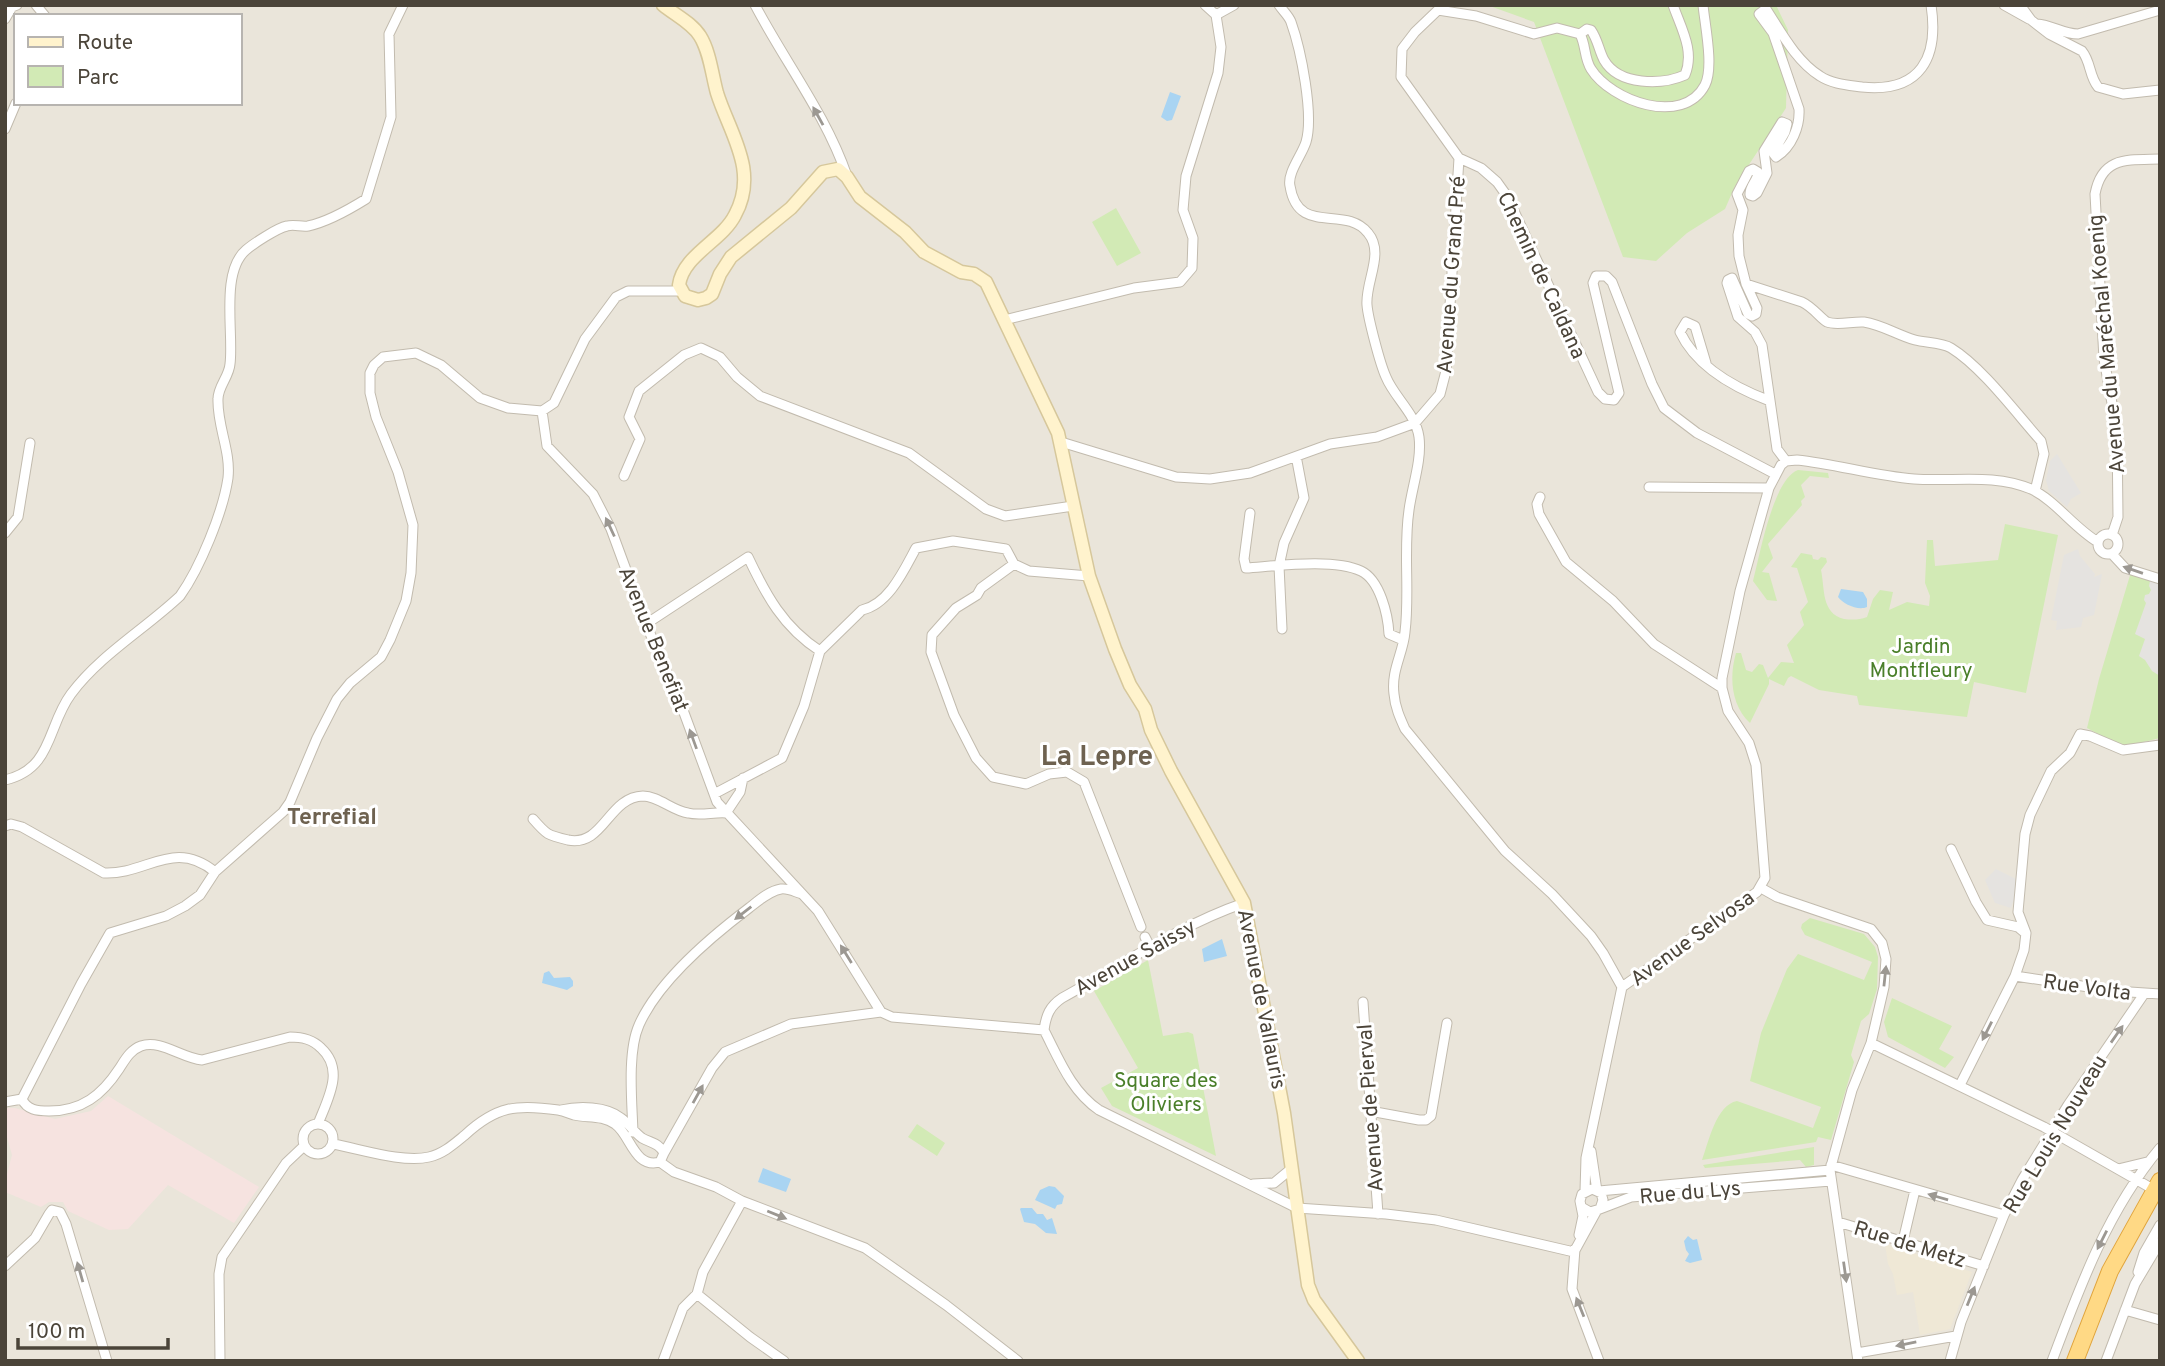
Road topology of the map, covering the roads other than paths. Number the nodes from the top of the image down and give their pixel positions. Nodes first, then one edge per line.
1 (17, 5) edge
2 (403, 5) edge
3 (663, 5) edge
4 (755, 5) edge
5 (1205, 5) edge
6 (1234, 5) edge
7 (1279, 5) edge
8 (1674, 5) edge
9 (1703, 5) edge
10 (1931, 5) edge
11 (2004, 5) edge
12 (2020, 5) edge
13 (1766, 7) edge
14 (2160, 10) edge
15 (1216, 15) junction
16 (5, 19) edge
17 (2034, 22) junction
18 (1580, 34) junction
19 (2160, 90) edge
20 (15, 105) edge
21 (5, 129) edge
22 (1459, 158) junction
23 (2160, 159) edge
24 (848, 177) junction
25 (1746, 284) junction
26 (680, 291) junction
27 (1004, 320) junction
28 (1706, 363) dead end
29 (1770, 401) junction
30 (542, 411) junction
31 (1415, 424) junction
32 (1061, 442) junction
33 (30, 443) dead end
34 (1297, 461) dead end
35 (1786, 461) junction
36 (1775, 474) junction
37 (624, 476) dead end
38 (1649, 487) dead end
39 (1769, 488) junction
40 (2035, 491) junction
41 (1541, 496) dead end
42 (1073, 506) junction
43 (1250, 513) dead end
44 (5, 533) edge
45 (2112, 535) junction
46 (2098, 542) junction
47 (2112, 554) junction
48 (1014, 564) junction
49 (1279, 566) junction
50 (1089, 576) junction
51 (2160, 579) edge
52 (646, 624) junction
53 (1282, 629) dead end
54 (1403, 640) junction
55 (820, 651) junction
56 (1721, 688) junction
57 (2160, 745) edge
58 (743, 778) junction
59 (5, 780) edge
60 (716, 798) junction
61 (726, 813) junction
62 (533, 819) dead end
63 (5, 826) edge
64 (1951, 849) dead end
65 (775, 865) junction
66 (215, 872) junction
67 (1761, 888) junction
68 (768, 894) junction
69 (804, 894) junction
70 (1244, 903) junction
71 (1141, 927) dead end
72 (2026, 933) junction
73 (1145, 937) dead end
74 (1151, 948) junction
75 (2015, 976) junction
76 (1622, 987) junction
77 (2144, 994) junction
78 (2160, 994) edge
79 (1363, 1002) dead end
80 (881, 1012) junction
81 (1447, 1023) dead end
82 (1044, 1030) junction
83 (1871, 1043) junction
84 (1960, 1085) junction
85 (22, 1099) junction
86 (5, 1102) edge
87 (632, 1105) junction
88 (561, 1110) junction
89 (1370, 1111) junction
90 (616, 1114) junction
91 (318, 1124) junction
92 (633, 1130) junction
93 (2051, 1131) junction
94 (1590, 1139) junction
95 (333, 1144) junction
96 (304, 1146) junction
97 (2159, 1150) edge
98 (635, 1152) junction
99 (662, 1158) junction
100 (2148, 1161) junction
101 (1831, 1167) junction
102 (1291, 1169) junction
103 (2118, 1169) junction
104 (1784, 1179) junction
105 (2135, 1180) junction
106 (1831, 1181) junction
107 (1248, 1184) junction
108 (1915, 1190) junction
109 (1585, 1191) junction
110 (1598, 1191) junction
111 (2158, 1191) edge
112 (742, 1201) junction
113 (1297, 1208) junction
114 (1583, 1208) junction
115 (1597, 1210) junction
116 (1378, 1214) junction
117 (2004, 1215) junction
118 (1838, 1222) junction
119 (2160, 1225) edge
120 (1903, 1241) junction
121 (2160, 1242) edge
122 (1574, 1252) junction
123 (5, 1266) edge
124 (1983, 1266) junction
125 (2135, 1284) junction
126 (697, 1294) junction
127 (2125, 1310) junction
128 (2160, 1320) edge
129 (1956, 1336) junction
130 (1857, 1357) edge
131 (107, 1361) edge
132 (220, 1361) edge
133 (663, 1361) edge
134 (784, 1361) edge
135 (1018, 1361) edge
136 (1357, 1361) edge
137 (1599, 1361) edge
138 (1950, 1361) edge
139 (2052, 1361) edge
140 (2075, 1361) edge
141 (2086, 1361) edge
142 (2106, 1361) edge

1 - 16 street
2 - 59 street
3 - 26 main road
24 -> 4 street
5 - 15 street
6 - 15 street
7 - 31 street
8 - 18 street
9 - 18 street
10 - 13 street
11 - 17 street
12 - 17 street
13 - 25 street
14 - 17 street
15 - 27 street
17 - 19 street
18 - 22 street, Chemin de Caldana
20 - 21 street
22 - 31 street, Avenue du Grand Pré
22 - 36 street, Chemin de Caldana
23 - 45 street, Avenue du Maréchal Koenig
24 - 26 main road
24 - 27 main road, Avenue de Vallauris
25 - 29 street
25 - 40 street
26 - 30 street
27 - 32 main road, Avenue de Vallauris
28 - 29 street
29 - 35 street
52 -> 30 street, Avenue Benefiat
30 - 66 street
31 - 32 street
31 - 54 street
32 - 42 main road, Avenue de Vallauris
33 - 44 street
34 - 49 street
35 - 36 street
35 - 40 street
36 - 39 street
37 - 42 street
38 - 39 street
39 - 56 street
40 - 46 street
41 - 56 street
42 - 50 main road, Avenue de Vallauris
43 - 49 street
45 - 46 street
45 - 47 street
46 - 47 street
51 -> 47 street
48 - 50 street
48 - 55 street
48 - 71 street
49 - 53 street
49 - 54 street
50 - 70 main road, Avenue de Vallauris
52 - 55 street
60 -> 52 street, Avenue Benefiat
54 - 76 street
55 - 58 street
56 - 67 street
57 - 72 street
58 - 60 street
58 - 61 street
60 - 61 street, Avenue Benefiat
61 - 62 street
61 - 65 street, Avenue Benefiat
63 - 66 street
64 - 72 street
65 - 68 street
65 - 69 street, Avenue Benefiat
66 - 85 street
67 - 76 street, Avenue Selvosa
83 -> 67 street
68 - 69 street
68 -> 87 street
80 -> 69 street, Avenue Benefiat
70 - 74 street, Avenue Saissy
70 - 102 main road, Avenue de Vallauris
72 - 75 street
73 - 74 street
74 - 82 street, Avenue Saissy
75 - 77 street, Rue Volta
75 -> 84 street
76 - 94 street
77 - 78 street, Rue Volta
93 -> 77 street, Rue Louis Nouveau
79 - 89 street, Avenue de Pierval
80 - 82 street
99 -> 80 street
81 - 89 street
82 - 107 street
83 - 84 street
83 - 101 street
84 - 93 street
85 - 86 street
85 - 91 street
87 - 90 street
87 - 92 street
88 - 90 street
88 - 95 street
88 - 98 street
89 - 116 street, Avenue de Pierval
90 - 92 street
91 - 95 street
91 - 96 street
92 - 98 street
92 - 99 street
93 - 103 street
93 - 117 street, Rue Louis Nouveau
94 - 109 street
94 - 110 street
95 - 96 street
96 - 132 street
97 - 100 street
98 - 99 street
99 - 112 street
100 - 103 street
100 - 105 street
100 - 111 street
101 - 104 street, Rue du Lys
101 - 106 street
101 - 108 street
102 - 107 street
102 - 113 main road, Avenue de Vallauris
103 - 105 street
104 - 106 street, Rue du Lys
104 - 110 street, Rue du Lys
104 - 115 street, Rue du Lys
105 - 111 street
105 -> 139 street
106 - 118 street
107 - 113 street
117 -> 108 street
108 - 120 street
109 - 110 street
109 - 114 street
110 - 115 street
111 - 140 highway
111 - 141 highway
112 - 126 street
112 -> 135 street
113 - 116 street
113 - 136 main road, Avenue de Vallauris
114 - 115 street
114 - 122 street
115 - 122 street
116 - 122 street
117 - 124 street, Rue Louis Nouveau
118 - 120 street, Rue de Metz
118 -> 130 street
119 - 125 street
120 - 124 street, Rue de Metz
121 - 125 street
137 -> 122 street
131 -> 123 street
129 -> 124 street, Rue Louis Nouveau
125 - 127 street
126 - 133 street
126 - 134 street
127 - 128 street
127 - 142 street
129 -> 130 street
129 - 138 street, Rue Louis Nouveau

